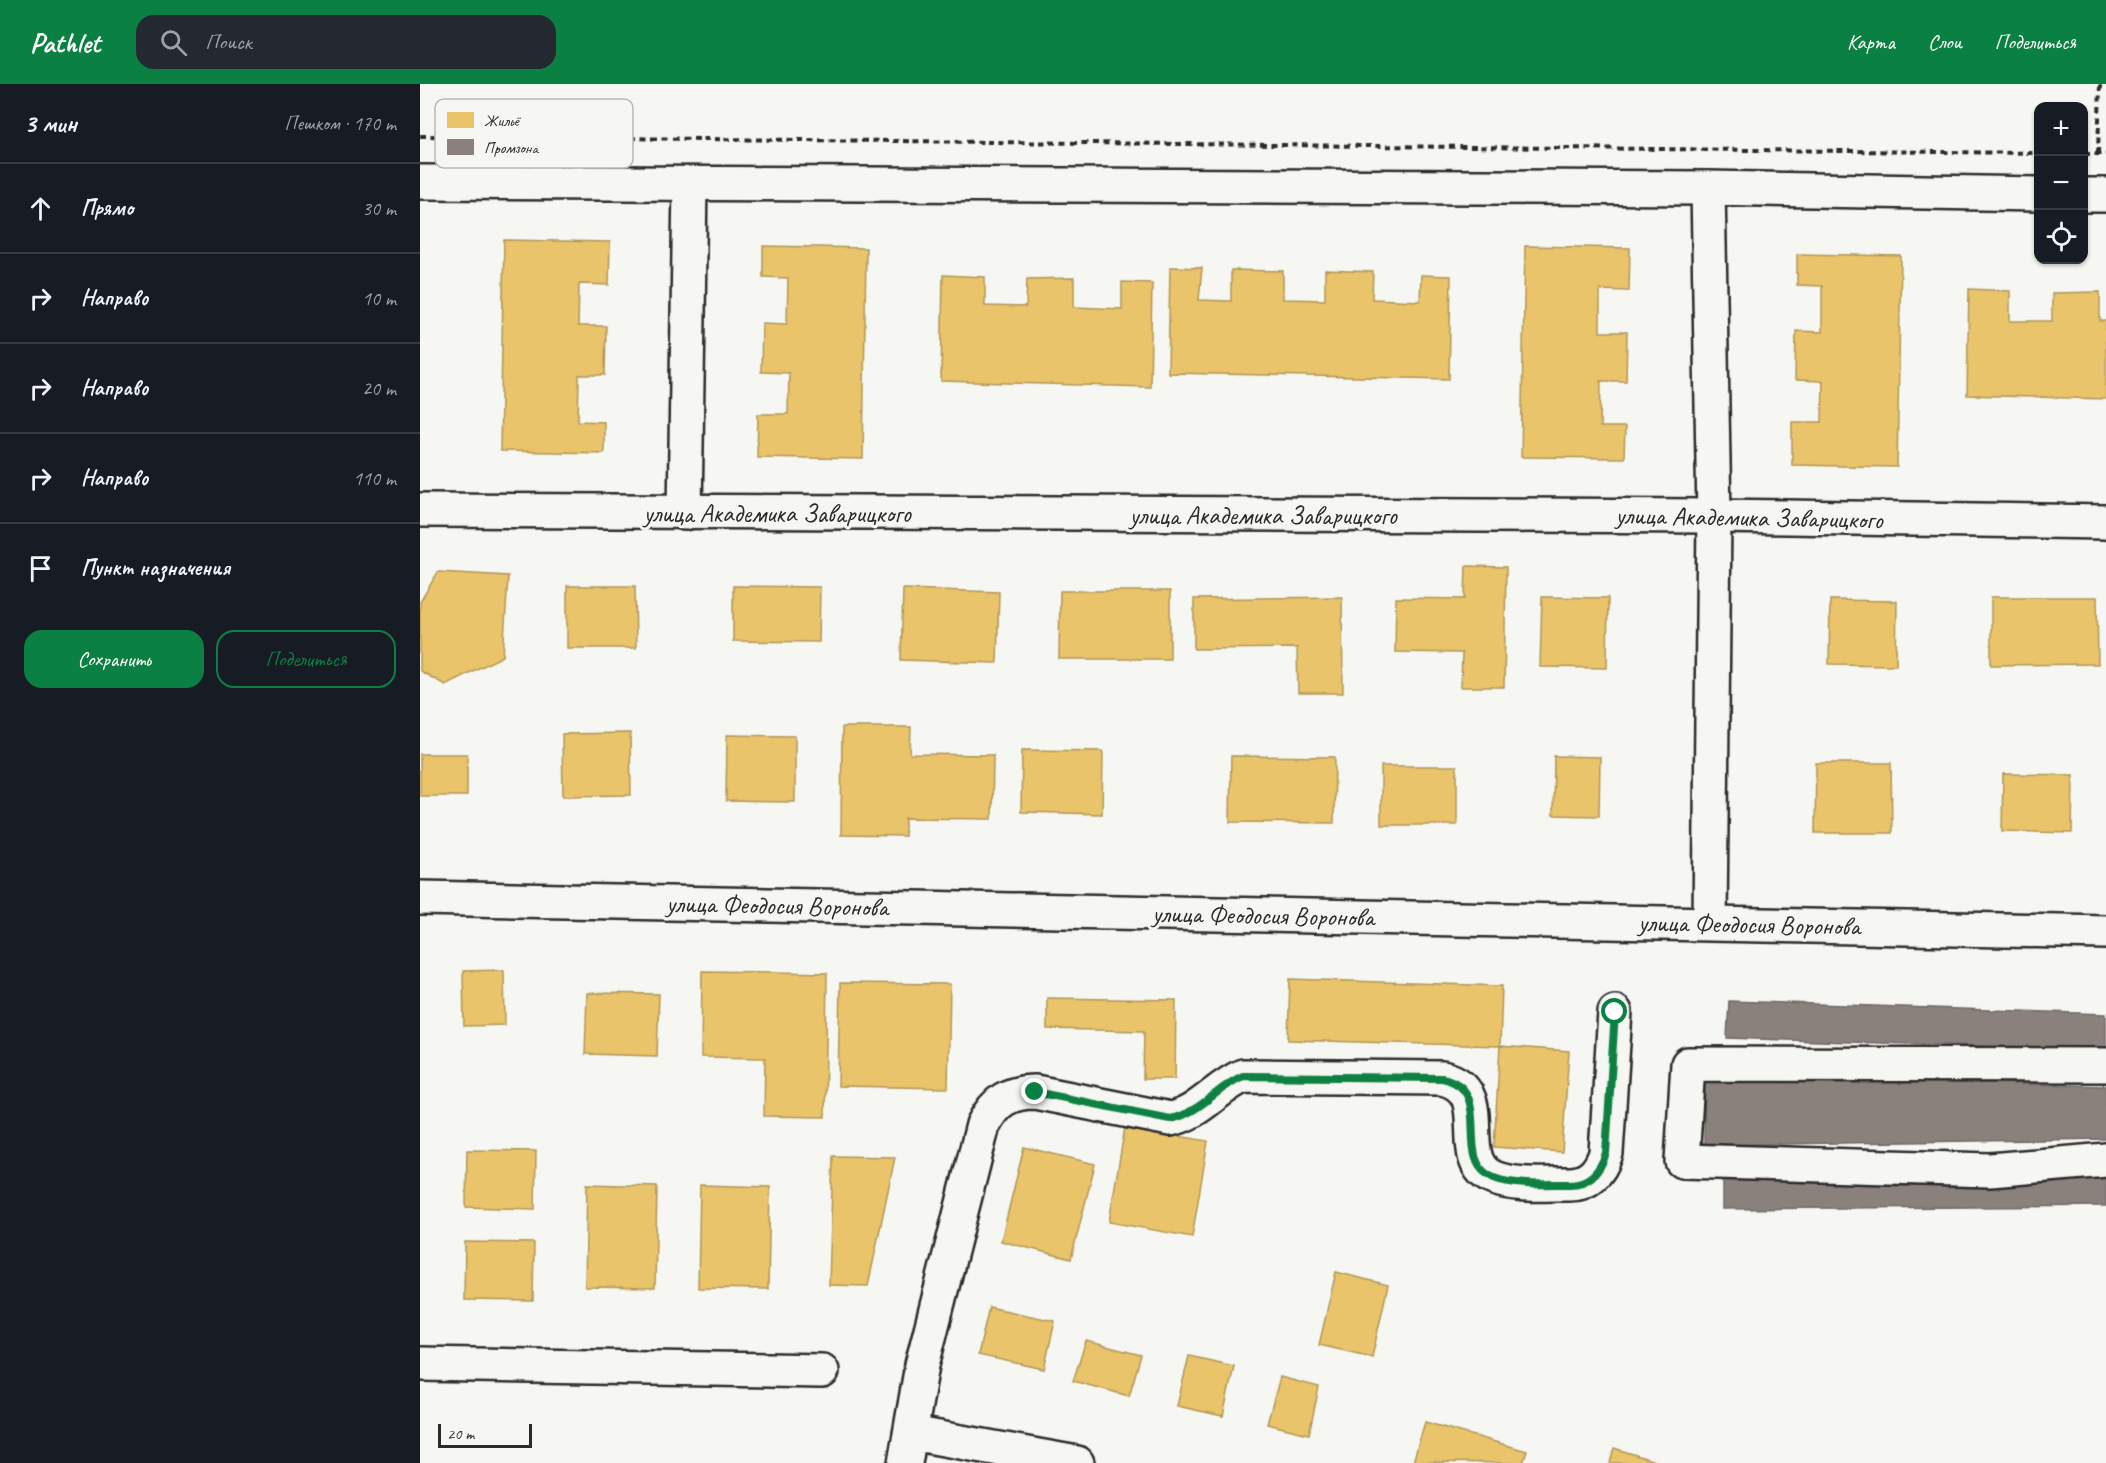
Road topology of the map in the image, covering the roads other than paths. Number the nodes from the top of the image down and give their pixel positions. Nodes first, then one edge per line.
1 (420, 182) edge
2 (690, 184) junction
3 (1708, 188) junction
4 (2034, 194) edge
5 (2088, 195) edge
6 (2106, 195) edge
7 (420, 510) edge
8 (685, 513) junction
9 (1714, 516) junction
10 (2106, 522) edge
11 (420, 898) edge
12 (1710, 923) junction
13 (2106, 932) edge
14 (1615, 1012) dead end
15 (2106, 1065) edge
16 (2106, 1161) edge
17 (420, 1364) edge
18 (822, 1371) dead end
19 (908, 1448) edge
20 (1077, 1463) edge

1 - 2 street
2 - 3 street
2 - 8 street
3 - 4 street
3 - 9 street
5 - 6 street
7 - 8 street, улица Академика Заварицкого
8 - 9 street, улица Академика Заварицкого
9 - 10 street, улица Академика Заварицкого
9 - 12 street
11 - 12 street, улица Феодосия Воронова
12 - 13 street, улица Феодосия Воронова
14 - 19 street
15 - 16 street
17 - 18 street
19 - 20 street

